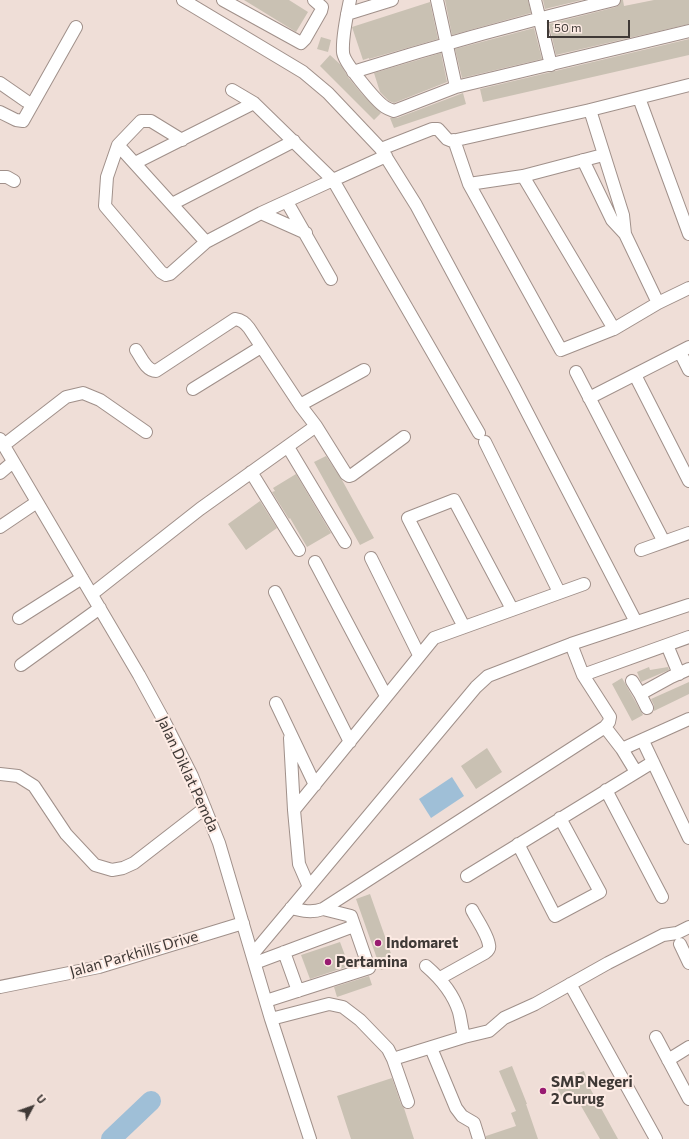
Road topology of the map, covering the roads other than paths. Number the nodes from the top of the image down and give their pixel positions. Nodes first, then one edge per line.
1 (183, 0) edge
2 (223, 0) edge
3 (314, 0) edge
4 (350, 0) edge
5 (392, 0) edge
6 (437, 0) edge
7 (534, 0) edge
8 (614, 0) edge
9 (347, 14) junction
10 (539, 18) junction
11 (76, 27) dead end
12 (689, 31) edge
13 (446, 43) junction
14 (550, 65) junction
15 (353, 72) junction
16 (0, 83) edge
17 (689, 86) edge
18 (456, 87) junction
19 (232, 90) dead end
20 (638, 98) junction
21 (26, 101) dead end
22 (254, 103) junction
23 (590, 110) junction
24 (0, 112) edge
25 (182, 140) junction
26 (454, 140) junction
27 (294, 141) junction
28 (118, 145) junction
29 (384, 152) junction
30 (603, 155) junction
31 (583, 160) junction
32 (135, 164) junction
33 (523, 176) junction
34 (0, 177) edge
35 (333, 180) junction
36 (14, 181) dead end
37 (469, 184) junction
38 (287, 202) junction
39 (172, 204) junction
40 (261, 213) junction
41 (306, 233) junction
42 (625, 234) junction
43 (689, 234) edge
44 (206, 242) junction
45 (331, 279) dead end
46 (689, 288) edge
47 (658, 303) junction
48 (614, 329) junction
49 (261, 346) junction
50 (684, 349) edge
51 (136, 350) dead end
52 (364, 370) dead end
53 (689, 370) edge
54 (576, 372) dead end
55 (635, 375) junction
56 (192, 389) dead end
57 (590, 398) junction
58 (300, 405) junction
59 (316, 426) junction
60 (146, 432) dead end
61 (404, 437) dead end
62 (2, 442) edge
63 (288, 447) junction
64 (13, 462) junction
65 (251, 472) junction
66 (0, 473) edge
67 (689, 481) edge
68 (37, 502) junction
69 (0, 527) edge
70 (689, 533) edge
71 (345, 542) dead end
72 (664, 542) junction
73 (299, 550) dead end
74 (641, 550) dead end
75 (371, 558) dead end
76 (315, 562) dead end
77 (82, 578) junction
78 (584, 584) dead end
79 (276, 592) dead end
80 (559, 592) junction
81 (92, 594) junction
82 (689, 605) edge
83 (100, 608) junction
84 (512, 610) junction
85 (19, 618) dead end
86 (636, 622) junction
87 (464, 627) junction
88 (689, 637) edge
89 (667, 645) junction
90 (572, 648) junction
91 (419, 655) junction
92 (21, 665) dead end
93 (684, 671) edge
94 (582, 672) junction
95 (632, 681) dead end
96 (640, 694) junction
97 (386, 696) junction
98 (276, 703) dead end
99 (647, 708) dead end
100 (689, 719) edge
101 (605, 727) junction
102 (289, 731) junction
103 (643, 741) junction
104 (350, 742) junction
105 (622, 749) junction
106 (653, 762) junction
107 (636, 772) junction
108 (0, 774) edge
109 (315, 785) junction
110 (606, 790) junction
111 (204, 808) junction
112 (294, 810) junction
113 (560, 818) junction
114 (689, 838) edge
115 (518, 844) junction
116 (466, 876) dead end
117 (309, 887) junction
118 (662, 898) dead end
119 (291, 908) junction
120 (323, 909) junction
121 (472, 910) dead end
122 (243, 922) junction
123 (354, 926) junction
124 (689, 927) edge
125 (680, 944) dead end
126 (284, 952) junction
127 (253, 959) junction
128 (689, 963) edge
129 (426, 966) dead end
130 (440, 978) junction
131 (570, 984) junction
132 (0, 987) edge
133 (298, 990) junction
134 (266, 1001) junction
135 (271, 1019) junction
136 (464, 1037) junction
137 (656, 1037) dead end
138 (689, 1047) edge
139 (431, 1048) junction
140 (394, 1059) junction
141 (668, 1060) junction
142 (689, 1099) edge
143 (408, 1102) dead end
144 (310, 1139) edge
145 (479, 1139) edge
146 (656, 1139) edge

1 - 29 street
2 - 3 street
4 - 9 street
5 - 9 street
6 - 13 street
7 - 10 street
8 - 10 street
9 - 15 street
10 - 13 street
10 - 14 street
11 - 24 street
12 - 14 street
13 - 15 street
13 - 18 street
14 - 18 street
15 - 18 street
16 - 21 street
17 - 20 street
19 - 22 street
20 - 23 street
20 - 43 street
22 - 25 street
22 - 27 street
23 - 26 street
23 - 30 street
25 - 28 street
25 - 32 street
26 - 29 street
26 - 37 street
27 - 35 street
27 - 39 street
28 - 32 street
28 - 44 street
29 - 35 street
29 - 86 street
30 - 31 street
30 - 42 street
31 - 33 street
31 - 42 street
32 - 39 street
33 - 37 street
33 - 48 street
34 - 36 street
35 - 38 street
35 - 80 street
37 - 48 street
38 - 40 street
38 - 41 street
39 - 44 street
40 - 41 street
40 - 44 street
41 - 45 street
42 - 47 street
46 - 47 street
47 - 48 street
49 - 51 street
49 - 56 street
49 - 58 street
50 - 53 street
50 - 55 street
52 - 58 street
54 - 57 street
55 - 57 street
55 - 67 street
57 - 72 street
58 - 59 street
59 - 61 street
59 - 63 street
60 - 62 street
62 - 64 street, Jalan Diklat Pemda
63 - 65 street
63 - 71 street
64 - 66 street
64 - 68 street, Jalan Diklat Pemda
65 - 73 street
65 - 81 street
68 - 69 street
68 - 77 street, Jalan Diklat Pemda
70 - 72 street
72 - 74 street
75 - 91 street
76 - 97 street
77 - 81 street, Jalan Diklat Pemda
77 - 85 street
78 - 80 street
79 - 104 street
80 - 84 street
81 - 83 street, Jalan Diklat Pemda
82 - 86 street
83 - 92 street
83 - 111 street, Jalan Diklat Pemda
84 - 87 street
84 - 87 street
86 - 90 street
87 - 91 street
88 - 89 street
89 - 93 street
89 - 94 street
90 - 94 street
90 - 117 street
91 - 97 street
93 - 96 street
94 - 101 street
95 - 96 street
96 - 99 street
97 - 104 street
98 - 102 street
100 - 103 street
101 - 105 street
101 - 120 street
102 - 109 street
102 - 112 street
103 - 105 street
103 - 106 street
104 - 109 street
105 - 107 street
106 - 107 street
106 - 114 street
107 - 110 street
108 - 111 street
109 - 112 street
110 - 113 street
110 - 118 street
111 - 122 street, Jalan Diklat Pemda
112 - 117 street
113 - 115 street
113 - 115 street
115 - 116 street
117 - 119 street
119 - 120 street
119 - 127 street
120 - 123 street
121 - 130 street
122 - 127 street, Jalan Diklat Pemda
122 - 132 street, Jalan Parkhills Drive
123 - 126 street
123 - 133 street
124 - 131 street
125 - 128 street
126 - 127 street
126 - 133 street
127 - 134 street, Jalan Diklat Pemda
129 - 130 street
130 - 136 street
131 - 136 street
131 - 146 street
133 - 134 street
134 - 135 street, Jalan Diklat Pemda
135 - 140 street
135 - 144 street, Jalan Diklat Pemda
136 - 139 street
137 - 141 street
138 - 141 street
139 - 140 street
139 - 145 street
140 - 143 street
141 - 142 street

